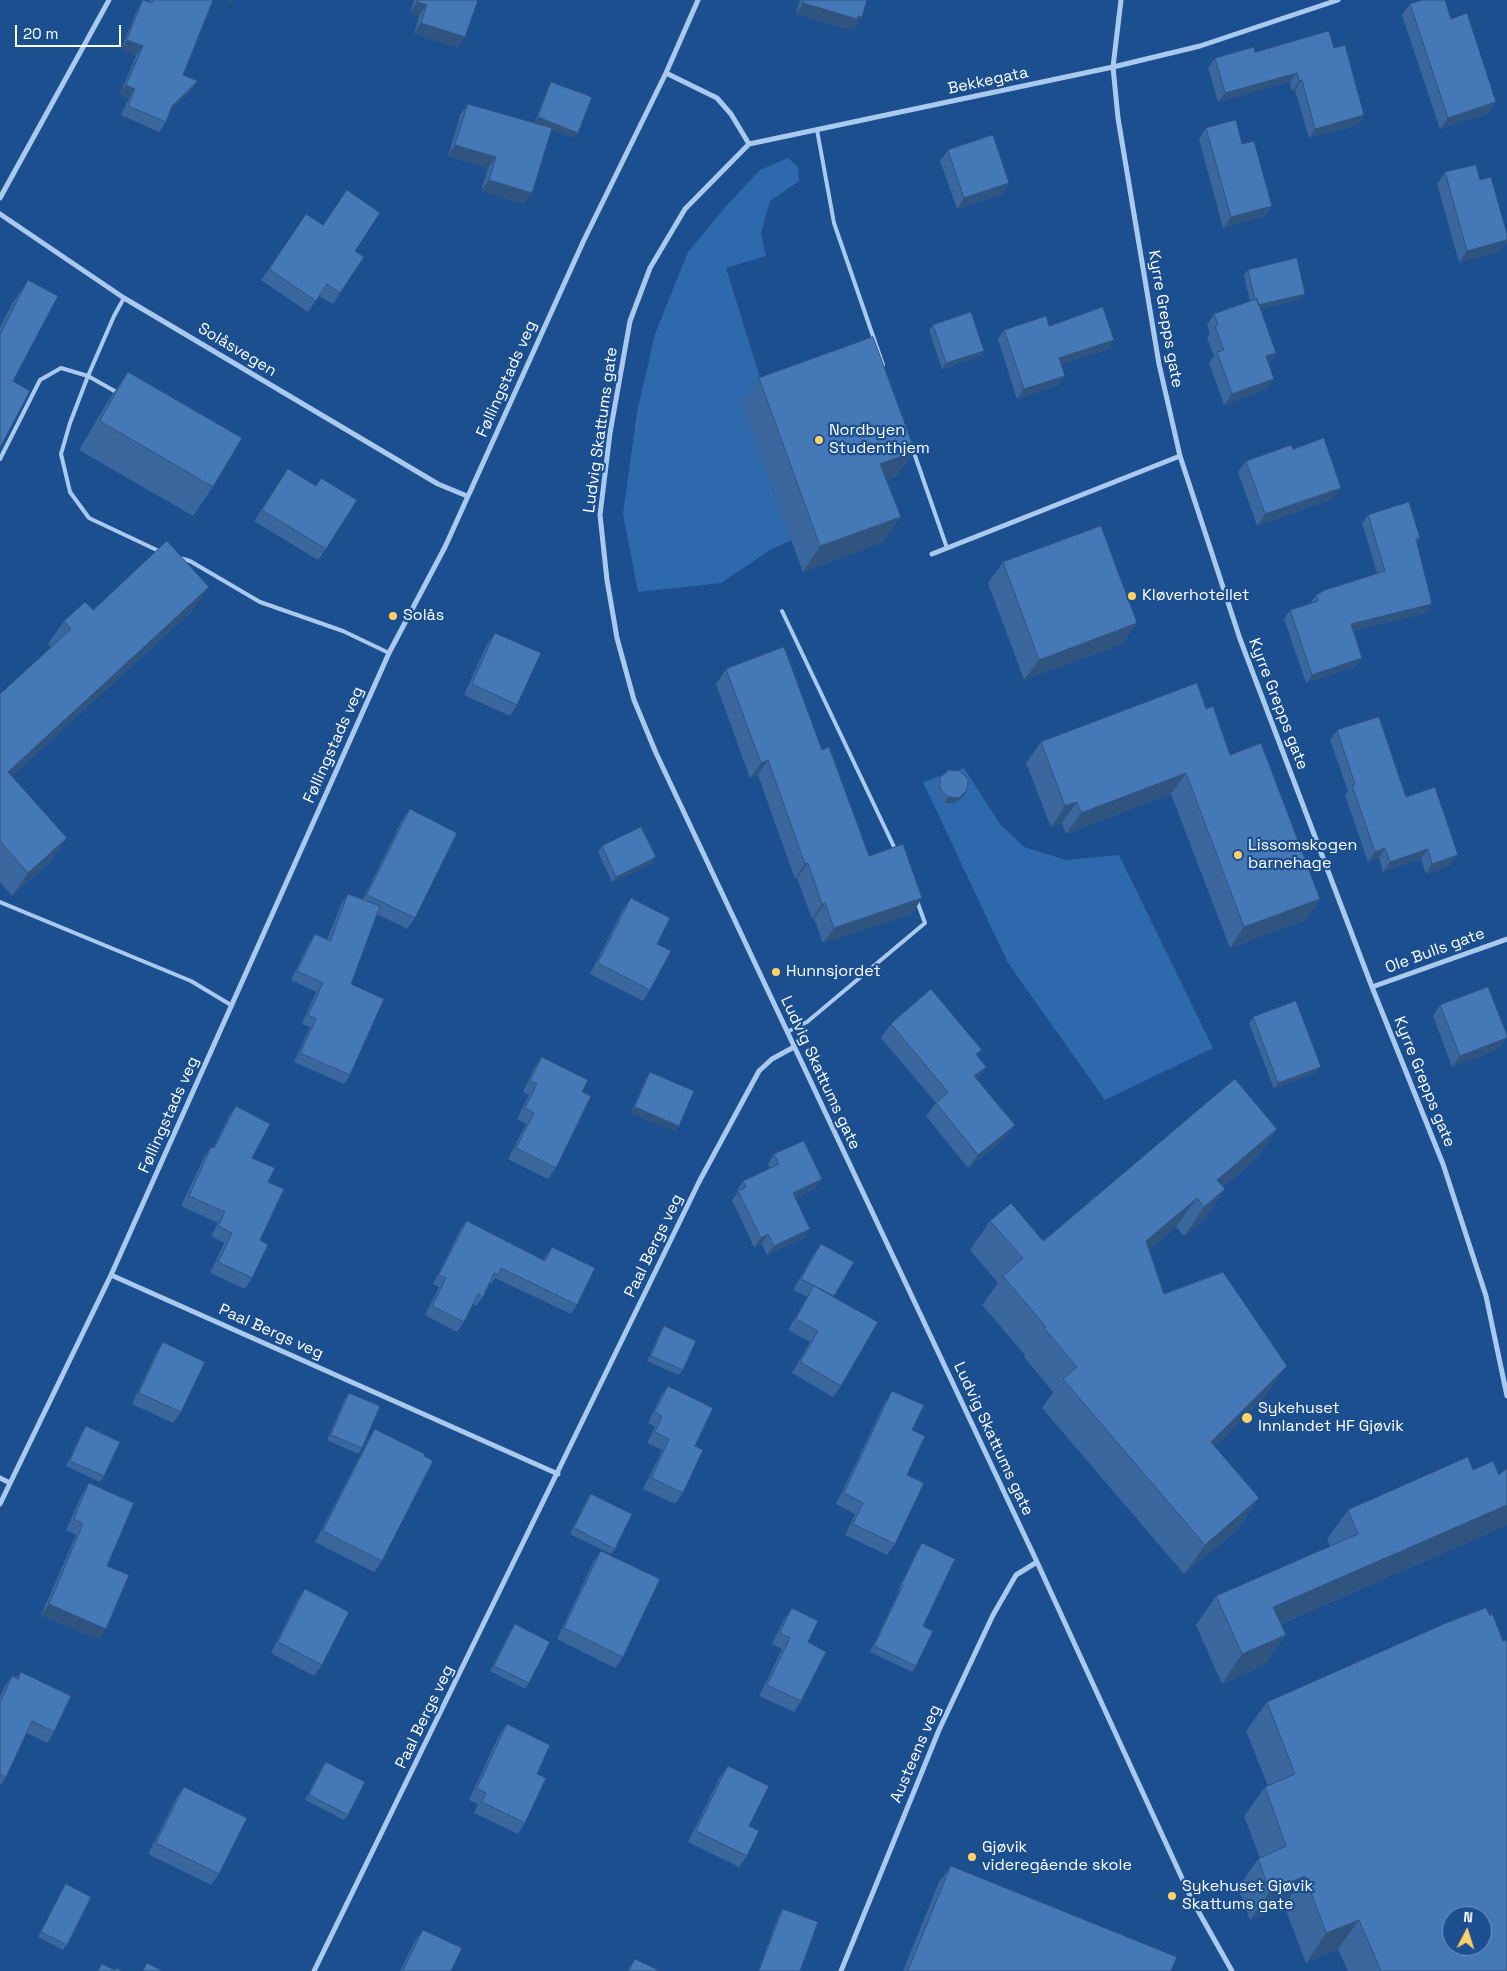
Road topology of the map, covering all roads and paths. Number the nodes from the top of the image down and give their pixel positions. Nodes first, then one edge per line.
1 (109, 0) edge
2 (698, 0) edge
3 (1121, 0) edge
4 (1338, 0) edge
5 (1113, 67) junction
6 (666, 73) junction
7 (816, 130) junction
8 (749, 144) junction
9 (0, 198) edge
10 (0, 214) edge
11 (124, 298) junction
12 (886, 372) edge
13 (88, 376) junction
14 (121, 396) edge
15 (912, 446) edge
16 (1180, 456) junction
17 (0, 459) edge
18 (467, 496) junction
19 (947, 548) junction
20 (162, 552) edge
21 (932, 554) dead end
22 (171, 555) edge
23 (782, 610) dead end
24 (390, 654) junction
25 (897, 853) edge
26 (915, 896) edge
27 (0, 902) edge
28 (1507, 939) edge
29 (1372, 987) junction
30 (232, 1005) junction
31 (787, 1032) junction
32 (794, 1047) junction
33 (111, 1274) junction
34 (1507, 1396) edge
35 (558, 1474) junction
36 (0, 1478) edge
37 (10, 1483) junction
38 (0, 1504) edge
39 (1037, 1562) junction
40 (314, 1971) edge
41 (841, 1971) edge
42 (1232, 1971) edge

1 - 9 street
2 - 6 street, Føllingstads veg
3 - 5 street, Kyrre Grepps gate
4 - 5 street, Bekkegata
5 - 7 street, Bekkegata
5 - 16 street, Kyrre Grepps gate
6 - 8 street
6 - 18 street, Føllingstads veg
7 - 8 street, Bekkegata
7 - 12 lane
8 - 31 street, Ludvig Skattums gate
10 - 11 street, Solåsvegen
11 - 13 lane
11 - 18 street, Solåsvegen
13 - 14 lane
13 - 17 lane
13 - 20 lane
15 - 19 lane
16 - 19 street
16 - 29 street, Kyrre Grepps gate
18 - 24 street, Føllingstads veg
19 - 21 street
22 - 24 lane
23 - 25 lane
24 - 30 street, Føllingstads veg
26 - 31 lane
27 - 30 lane
28 - 29 street, Ole Bulls gate
29 - 34 street, Kyrre Grepps gate
30 - 33 street, Føllingstads veg
31 - 32 street, Ludvig Skattums gate
32 - 35 street, Paal Bergs veg
32 - 39 street, Ludvig Skattums gate
33 - 35 street, Paal Bergs veg
33 - 37 street, Føllingstads veg
35 - 40 street, Paal Bergs veg
36 - 37 street
37 - 38 street, Føllingstads veg
39 - 41 street, Austeens veg
39 - 42 street, Ludvig Skattums gate

